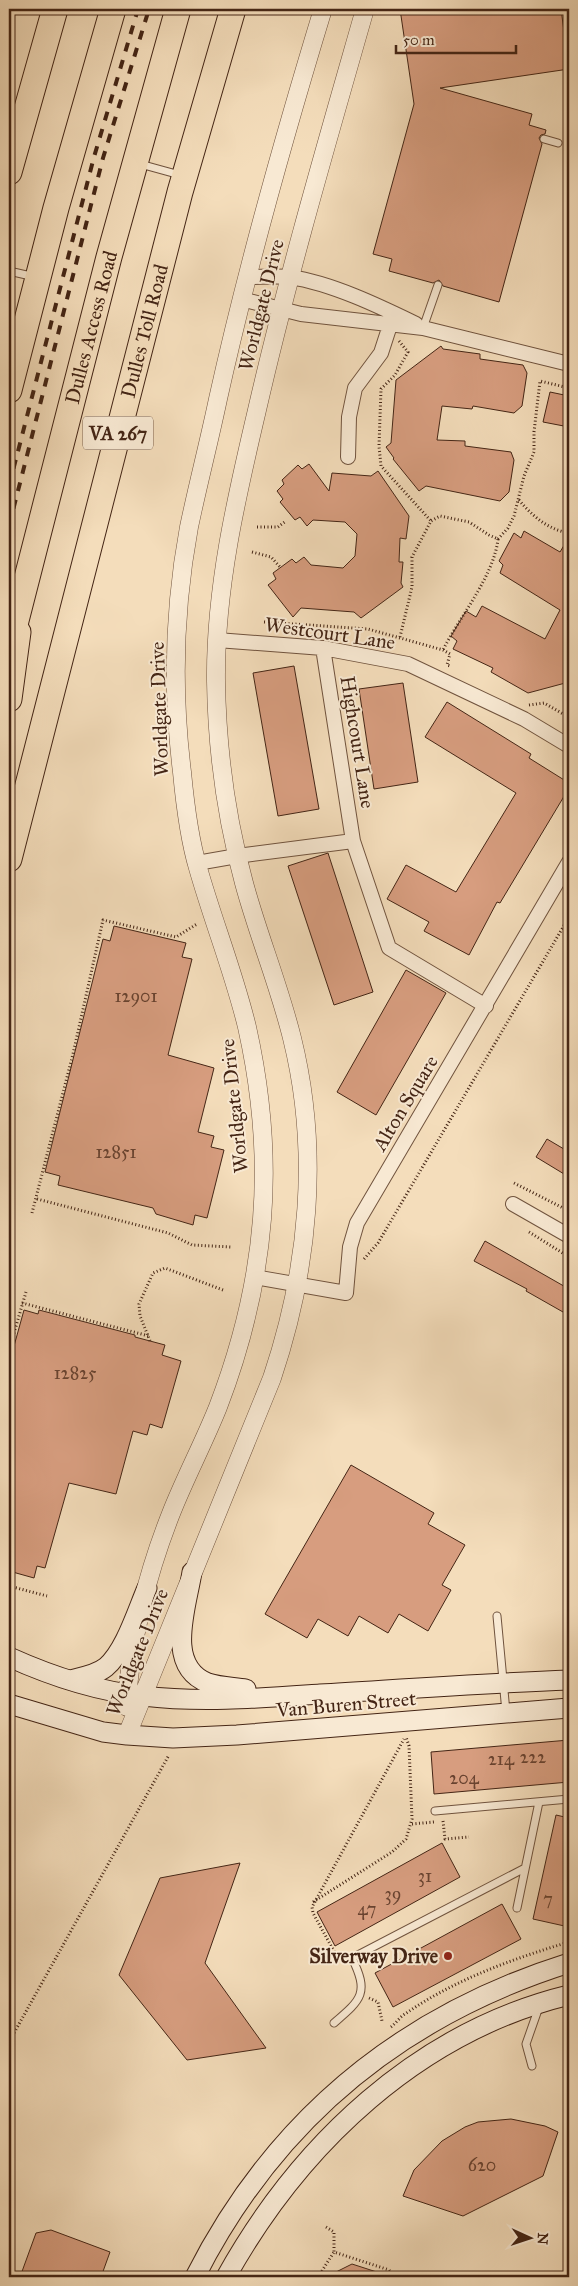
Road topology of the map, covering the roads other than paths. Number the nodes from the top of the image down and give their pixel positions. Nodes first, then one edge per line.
1 (55, 9) edge
2 (113, 9) edge
3 (178, 9) edge
4 (233, 9) edge
5 (323, 9) edge
6 (365, 9) edge
7 (544, 139) dead end
8 (558, 144) dead end
9 (134, 163) junction
10 (9, 172) edge
11 (184, 176) junction
12 (9, 270) edge
13 (247, 277) junction
14 (289, 277) junction
15 (38, 278) junction
16 (438, 285) dead end
17 (242, 299) junction
18 (281, 309) junction
19 (392, 319) junction
20 (423, 328) junction
21 (569, 364) edge
22 (9, 390) edge
23 (348, 457) dead end
24 (23, 592) junction
25 (217, 640) junction
26 (9, 648) edge
27 (324, 648) junction
28 (9, 698) edge
29 (569, 746) edge
30 (354, 841) junction
31 (237, 856) junction
32 (9, 859) edge
33 (569, 862) edge
34 (197, 863) junction
35 (486, 1006) junction
36 (513, 1204) dead end
37 (569, 1236) edge
38 (254, 1277) junction
39 (297, 1284) junction
40 (192, 1572) junction
41 (147, 1588) junction
42 (497, 1616) dead end
43 (9, 1657) edge
44 (69, 1680) junction
45 (569, 1680) edge
46 (504, 1684) junction
47 (135, 1695) junction
48 (289, 1696) junction
49 (9, 1704) edge
50 (569, 1708) edge
51 (506, 1713) junction
52 (127, 1736) junction
53 (569, 1800) edge
54 (539, 1802) junction
55 (438, 1810) road end
56 (525, 1868) junction
57 (517, 1908) dead end
58 (569, 1963) edge
59 (569, 1995) edge
60 (540, 2004) junction
61 (334, 2024) dead end
62 (532, 2066) dead end
63 (195, 2277) edge
64 (226, 2277) edge

1 - 10 highway
2 - 15 highway
3 - 9 highway, Dulles Access Road
4 - 11 highway, Dulles Toll Road / VA 267
5 - 13 street, Worldgate Drive
6 - 14 street, Worldgate Drive
7 - 8 lane
9 - 11 lane
9 - 24 highway, Dulles Access Road
11 - 32 highway, Dulles Toll Road / VA 267
12 - 15 lane
13 - 14 street
13 - 17 street, Worldgate Drive
14 - 18 street, Worldgate Drive
14 - 19 street
15 - 22 highway
16 - 20 lane
17 - 18 street
17 - 34 street, Worldgate Drive
18 - 19 street
18 - 25 street, Worldgate Drive
19 - 20 street
19 - 23 street
20 - 21 street
24 - 26 highway, Dulles Access Road
24 - 28 highway
25 - 27 street, Westcourt Lane
25 - 31 street, Worldgate Drive
27 - 29 street, Westcourt Lane
27 - 30 street, Highcourt Lane
30 - 31 street
30 - 35 street, Highcourt Lane
31 - 34 street
31 - 39 street, Worldgate Drive
33 - 35 street, Alton Square
34 - 38 street, Worldgate Drive
35 - 39 street, Alton Square
36 - 37 street
38 - 39 street, Alton Square
38 - 41 street, Worldgate Drive
39 - 40 street, Worldgate Drive
40 - 47 street, Worldgate Drive
40 - 48 main road
41 - 44 main road
41 - 47 street, Worldgate Drive
42 - 46 lane
43 - 44 main road, Van Buren Street
44 - 47 main road, Van Buren Street
45 - 46 main road, Van Buren Street
46 - 48 main road, Van Buren Street
46 - 51 lane
47 - 48 main road, Van Buren Street
47 - 52 street, Worldgate Drive
49 - 52 main road, Van Buren Street
50 - 51 main road, Van Buren Street
51 - 52 main road, Van Buren Street
53 - 54 lane
54 - 55 lane
54 - 56 lane
56 - 57 lane
56 - 61 lane
58 - 63 main road
59 - 60 main road
60 - 62 lane
60 - 64 main road

